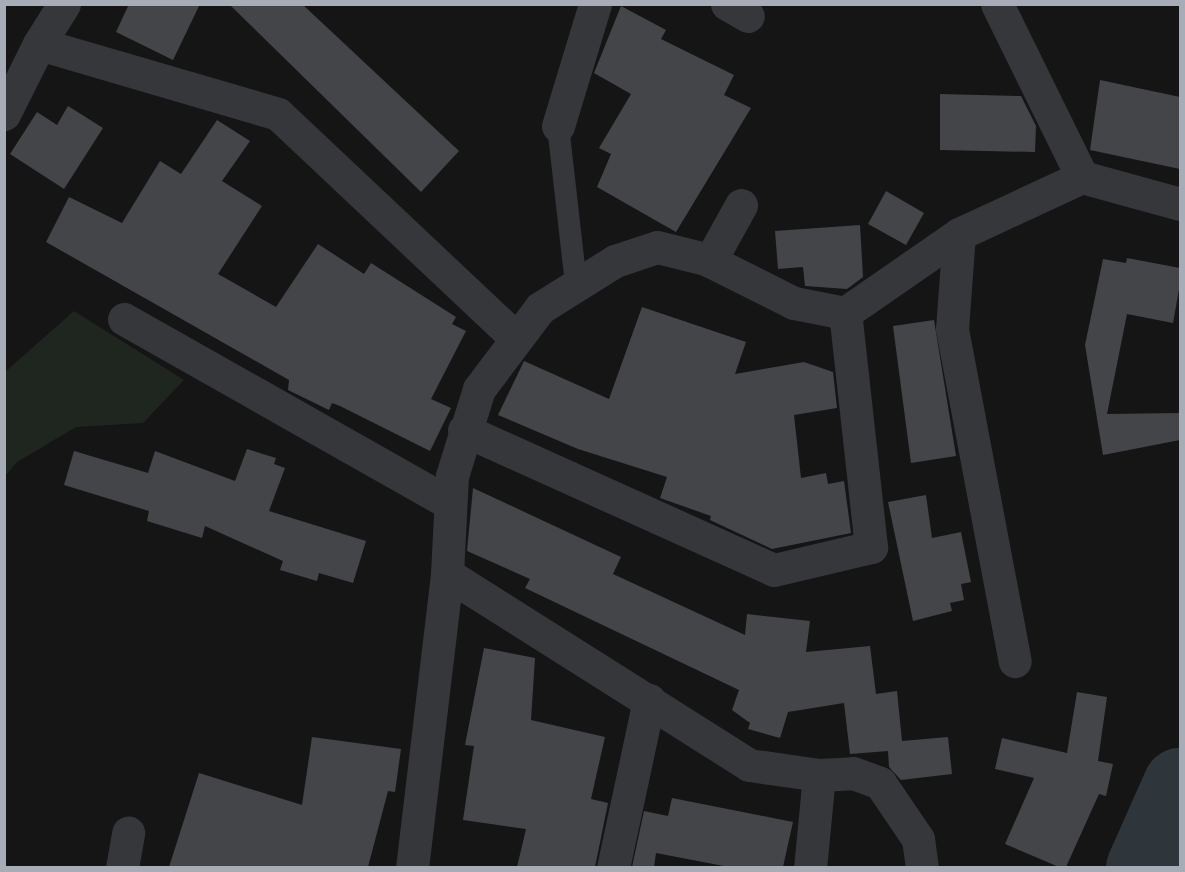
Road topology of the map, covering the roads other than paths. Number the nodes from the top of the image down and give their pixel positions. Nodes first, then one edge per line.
1 (64, 4) edge
2 (595, 4) edge
3 (997, 4) edge
4 (39, 44) junction
5 (4, 114) edge
6 (558, 126) joint
7 (1082, 177) junction
8 (1180, 204) edge
9 (741, 205) dead end
10 (959, 234) junction
11 (710, 261) junction
12 (576, 282) junction
13 (845, 313) junction
14 (124, 319) dead end
15 (516, 338) junction
16 (464, 430) junction
17 (447, 502) junction
18 (447, 574) junction
19 (1015, 661) dead end
20 (649, 700) junction
21 (819, 775) junction
22 (128, 833) dead end
23 (122, 867) edge
24 (412, 867) edge
25 (613, 867) edge
26 (810, 867) edge
27 (922, 867) edge

1 - 4 street
2 - 6 street
3 - 7 street
4 - 5 street
4 - 15 street
6 - 12 lane
7 - 8 street
7 - 10 street
9 - 11 street
10 - 13 street
10 - 19 street
11 - 12 street
11 - 13 street
12 - 15 street
13 - 16 street
14 - 17 street
15 - 16 street
16 - 17 street
17 - 18 street
18 - 20 street
18 - 24 street
20 - 21 street
20 - 25 street
21 - 26 street
21 - 27 street
22 - 23 street

